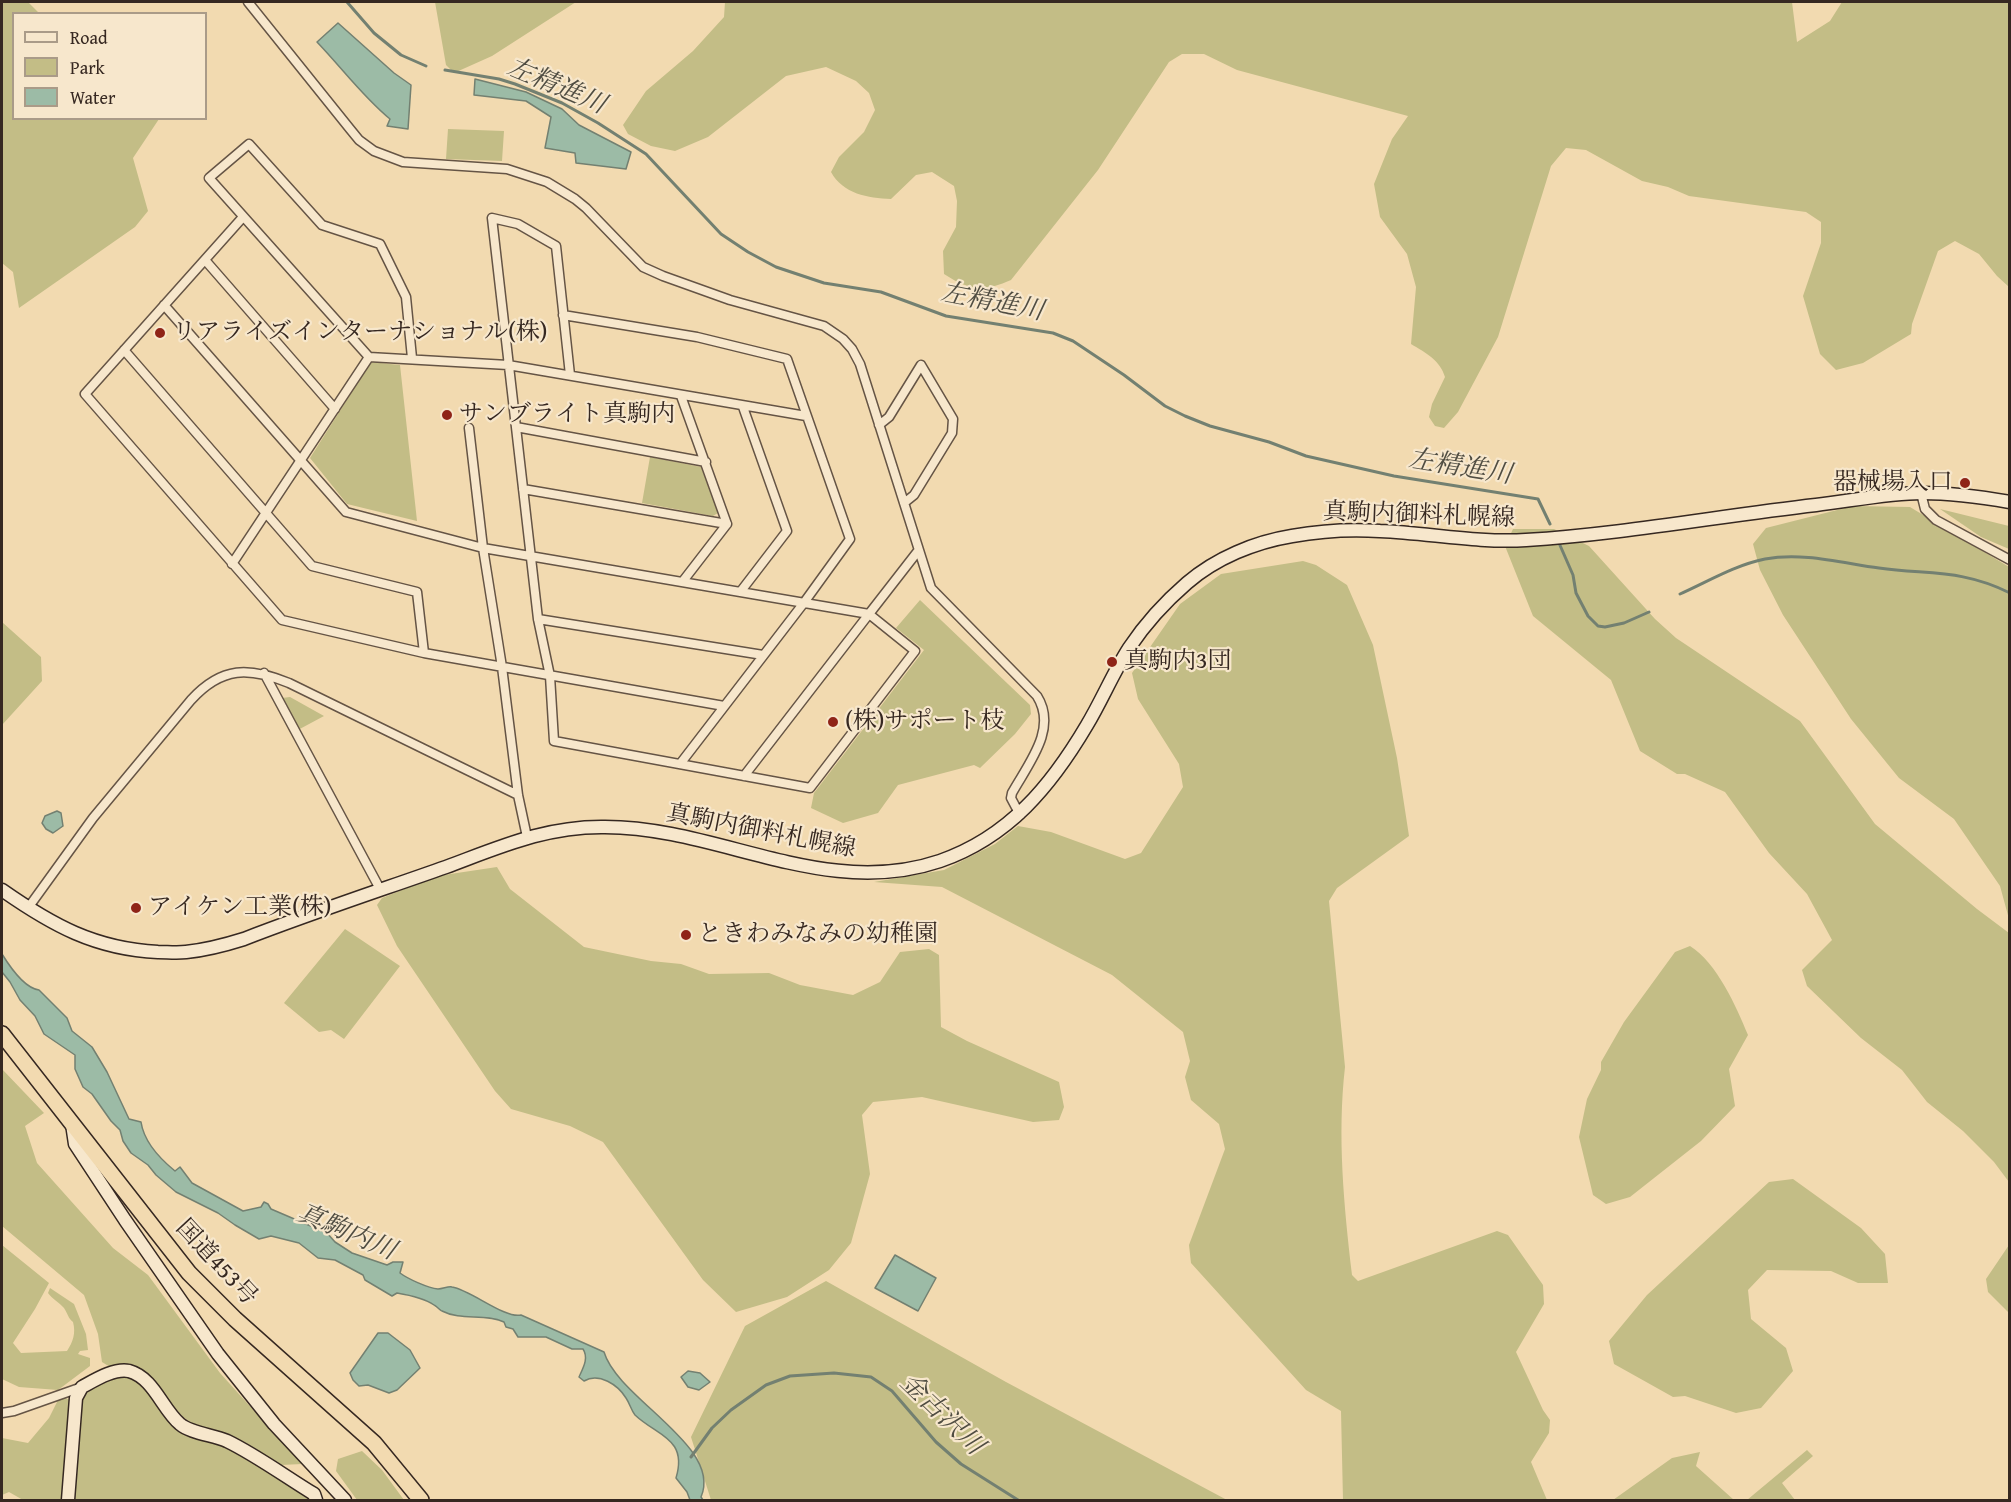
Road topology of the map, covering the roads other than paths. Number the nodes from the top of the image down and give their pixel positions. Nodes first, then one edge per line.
1 (248, 2) edge
2 (243, 217) junction
3 (205, 260) junction
4 (164, 305) junction
5 (563, 315) junction
6 (124, 350) junction
7 (369, 357) junction
8 (412, 358) junction
9 (508, 365) junction
10 (570, 375) junction
11 (681, 396) junction
12 (743, 407) junction
13 (335, 409) junction
14 (806, 416) junction
15 (879, 425) junction
16 (516, 427) junction
17 (469, 428) dead end
18 (300, 461) junction
19 (706, 462) junction
20 (523, 489) junction
21 (1920, 493) junction
22 (2010, 501) edge
23 (904, 503) junction
24 (266, 514) junction
25 (726, 524) junction
26 (483, 548) junction
27 (918, 551) junction
28 (532, 555) junction
29 (2010, 560) edge
30 (232, 564) junction
31 (683, 581) junction
32 (741, 591) junction
33 (803, 604) junction
34 (868, 614) junction
35 (538, 619) junction
36 (424, 653) junction
37 (763, 655) junction
38 (502, 667) junction
39 (264, 673) junction
40 (550, 676) junction
41 (724, 706) junction
42 (680, 764) junction
43 (744, 776) junction
44 (518, 795) junction
45 (1020, 814) junction
46 (527, 837) junction
47 (380, 889) junction
48 (2, 890) edge
49 (28, 908) junction
50 (2, 1034) edge
51 (72, 1123) junction
52 (82, 1387) junction
53 (2, 1413) edge
54 (68, 1500) edge
55 (316, 1500) edge
56 (345, 1500) edge
57 (421, 1500) edge

1 - 15 street
2 - 3 street
2 - 7 street
2 - 8 street
3 - 4 street
3 - 13 street
4 - 6 street
4 - 18 street
5 - 9 street
5 - 10 street
5 - 14 street
6 - 24 street
6 - 30 street
7 - 8 street
7 - 13 street
8 - 9 street
9 - 10 street
9 - 16 street
10 - 11 street
11 - 12 street
11 - 19 street
12 - 14 street
12 - 32 street
13 - 18 street
14 - 33 street
15 - 23 street
15 - 23 street
16 - 19 street
16 - 20 street
17 - 26 street
18 - 24 street
18 - 26 street
19 - 25 street
20 - 25 street
20 - 28 street
21 - 22 main road, 真駒内御料札幌線
21 - 29 street
21 - 45 main road, 真駒内御料札幌線
23 - 27 street
24 - 30 street
24 - 36 street
25 - 31 street
26 - 28 street
26 - 38 street
27 - 34 street
27 - 45 street
28 - 31 street
28 - 35 street
30 - 36 street
31 - 32 street
32 - 33 street
33 - 34 street
33 - 37 street
34 - 43 street
34 - 43 street
35 - 37 street
35 - 40 street
36 - 38 street
37 - 41 street
38 - 40 street
38 - 44 street
39 - 44 street
39 - 47 street
39 - 49 street
40 - 41 street
40 - 42 street
41 - 42 street
42 - 43 street
44 - 46 street
45 - 46 main road, 真駒内御料札幌線
46 - 47 main road, 真駒内御料札幌線
47 - 49 main road, 真駒内御料札幌線
48 - 49 main road, 真駒内御料札幌線
50 - 51 highway, 国道453号
51 - 56 main road
51 - 57 highway, 国道453号
52 - 53 street
52 - 54 main road
52 - 55 main road

